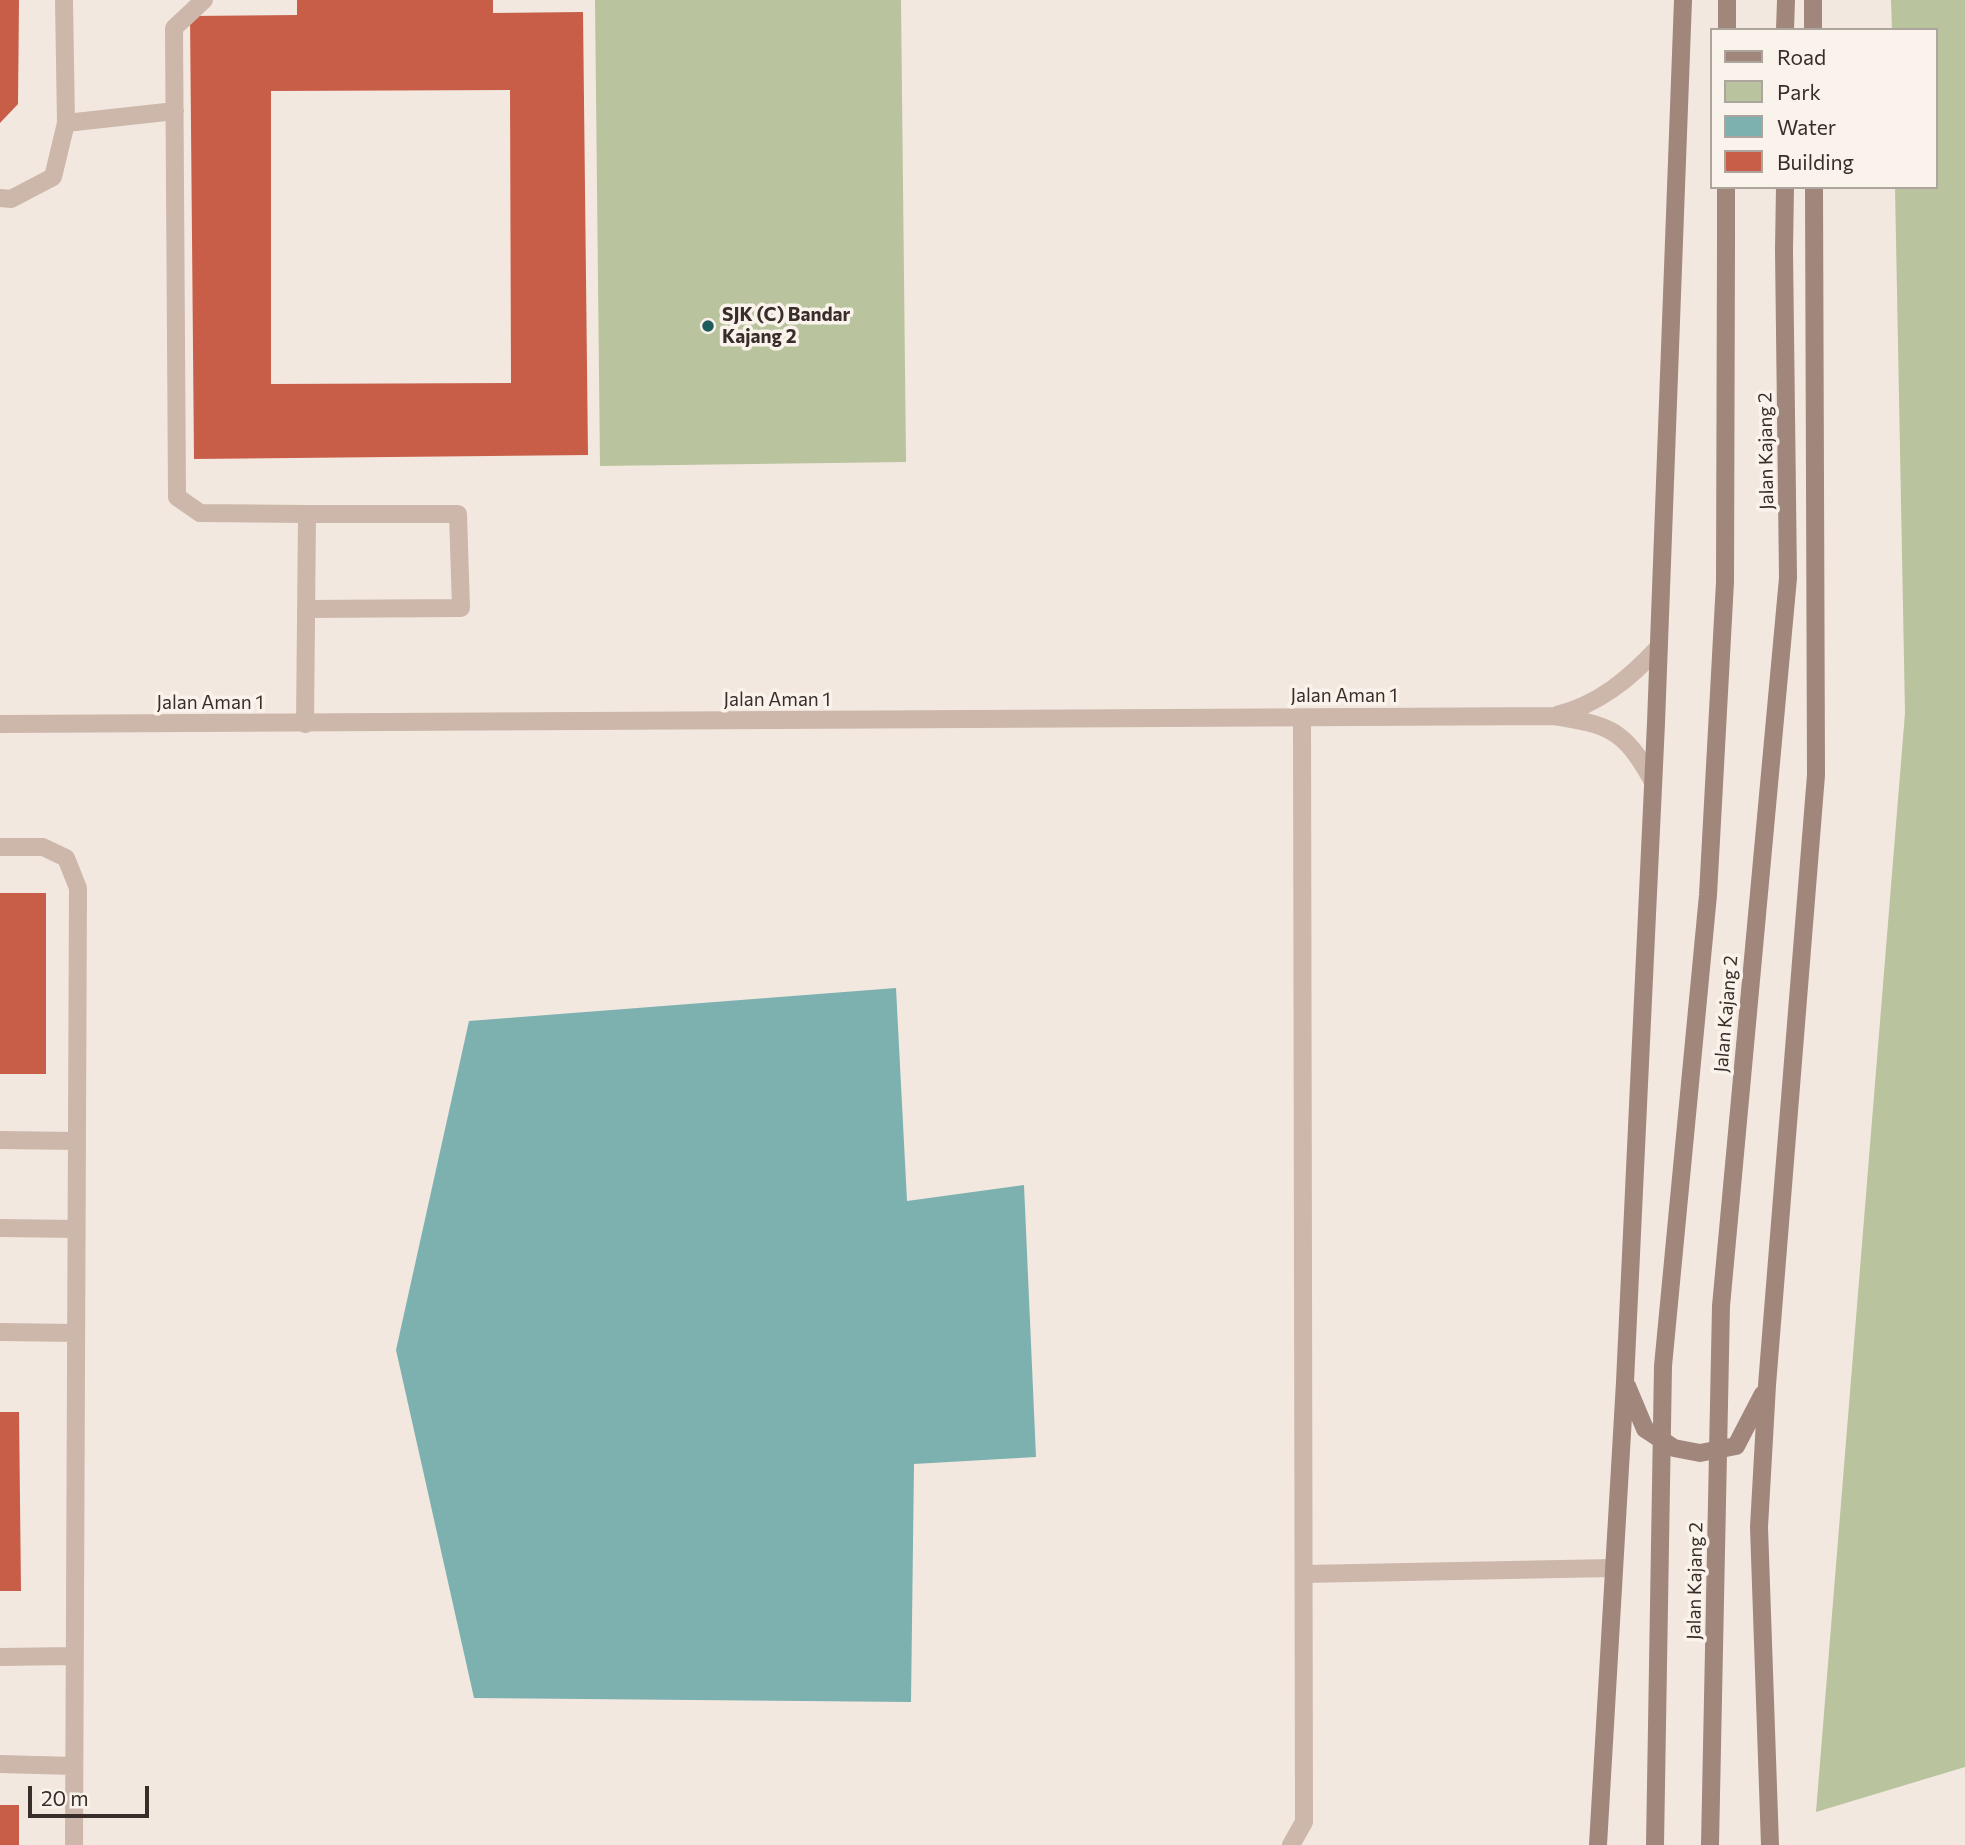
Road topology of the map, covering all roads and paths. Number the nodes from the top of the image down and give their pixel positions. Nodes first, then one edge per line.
1 (64, 0) edge
2 (204, 0) edge
3 (1682, 0) edge
4 (1727, 0) edge
5 (1786, 0) edge
6 (1813, 0) edge
7 (1727, 28) edge
8 (1785, 28) edge
9 (1813, 28) edge
10 (175, 111) junction
11 (66, 123) junction
12 (1726, 189) edge
13 (1785, 189) edge
14 (1814, 189) edge
15 (0, 198) edge
16 (307, 514) junction
17 (306, 609) junction
18 (1658, 648) junction
19 (1554, 716) junction
20 (1301, 718) junction
21 (0, 724) edge
22 (305, 724) junction
23 (1652, 780) junction
24 (0, 847) edge
25 (0, 1140) edge
26 (77, 1141) junction
27 (0, 1228) edge
28 (76, 1229) junction
29 (0, 1332) edge
30 (76, 1333) junction
31 (1625, 1382) junction
32 (1767, 1385) junction
33 (1612, 1568) junction
34 (1304, 1574) junction
35 (0, 1657) edge
36 (74, 1657) junction
37 (0, 1764) edge
38 (74, 1766) junction
39 (74, 1845) edge
40 (1291, 1845) edge
41 (1598, 1845) edge
42 (1655, 1845) edge
43 (1710, 1845) edge
44 (1770, 1845) edge

1 - 11 street
2 - 10 street
3 - 18 main road
4 - 7 main road
5 - 8 main road
6 - 9 main road
10 - 11 street
10 - 16 street
11 - 15 street
12 - 42 main road, Jalan Kajang 2, bridge
13 - 43 main road, Jalan Kajang 2, bridge
14 - 32 main road
16 - 17 street
16 - 17 street
17 - 22 street
18 - 19 street
18 - 23 main road
19 - 20 street, Jalan Aman 1
19 - 23 street
20 - 22 street, Jalan Aman 1
20 - 34 street
21 - 22 street, Jalan Aman 1
23 - 31 main road
24 - 26 street
25 - 26 street
26 - 28 street
27 - 28 street
28 - 30 street
29 - 30 street
30 - 36 street
31 - 32 main road
31 - 33 main road
32 - 44 main road
33 - 34 street
33 - 41 main road
34 - 40 street
35 - 36 street
36 - 38 street
37 - 38 street
38 - 39 street

